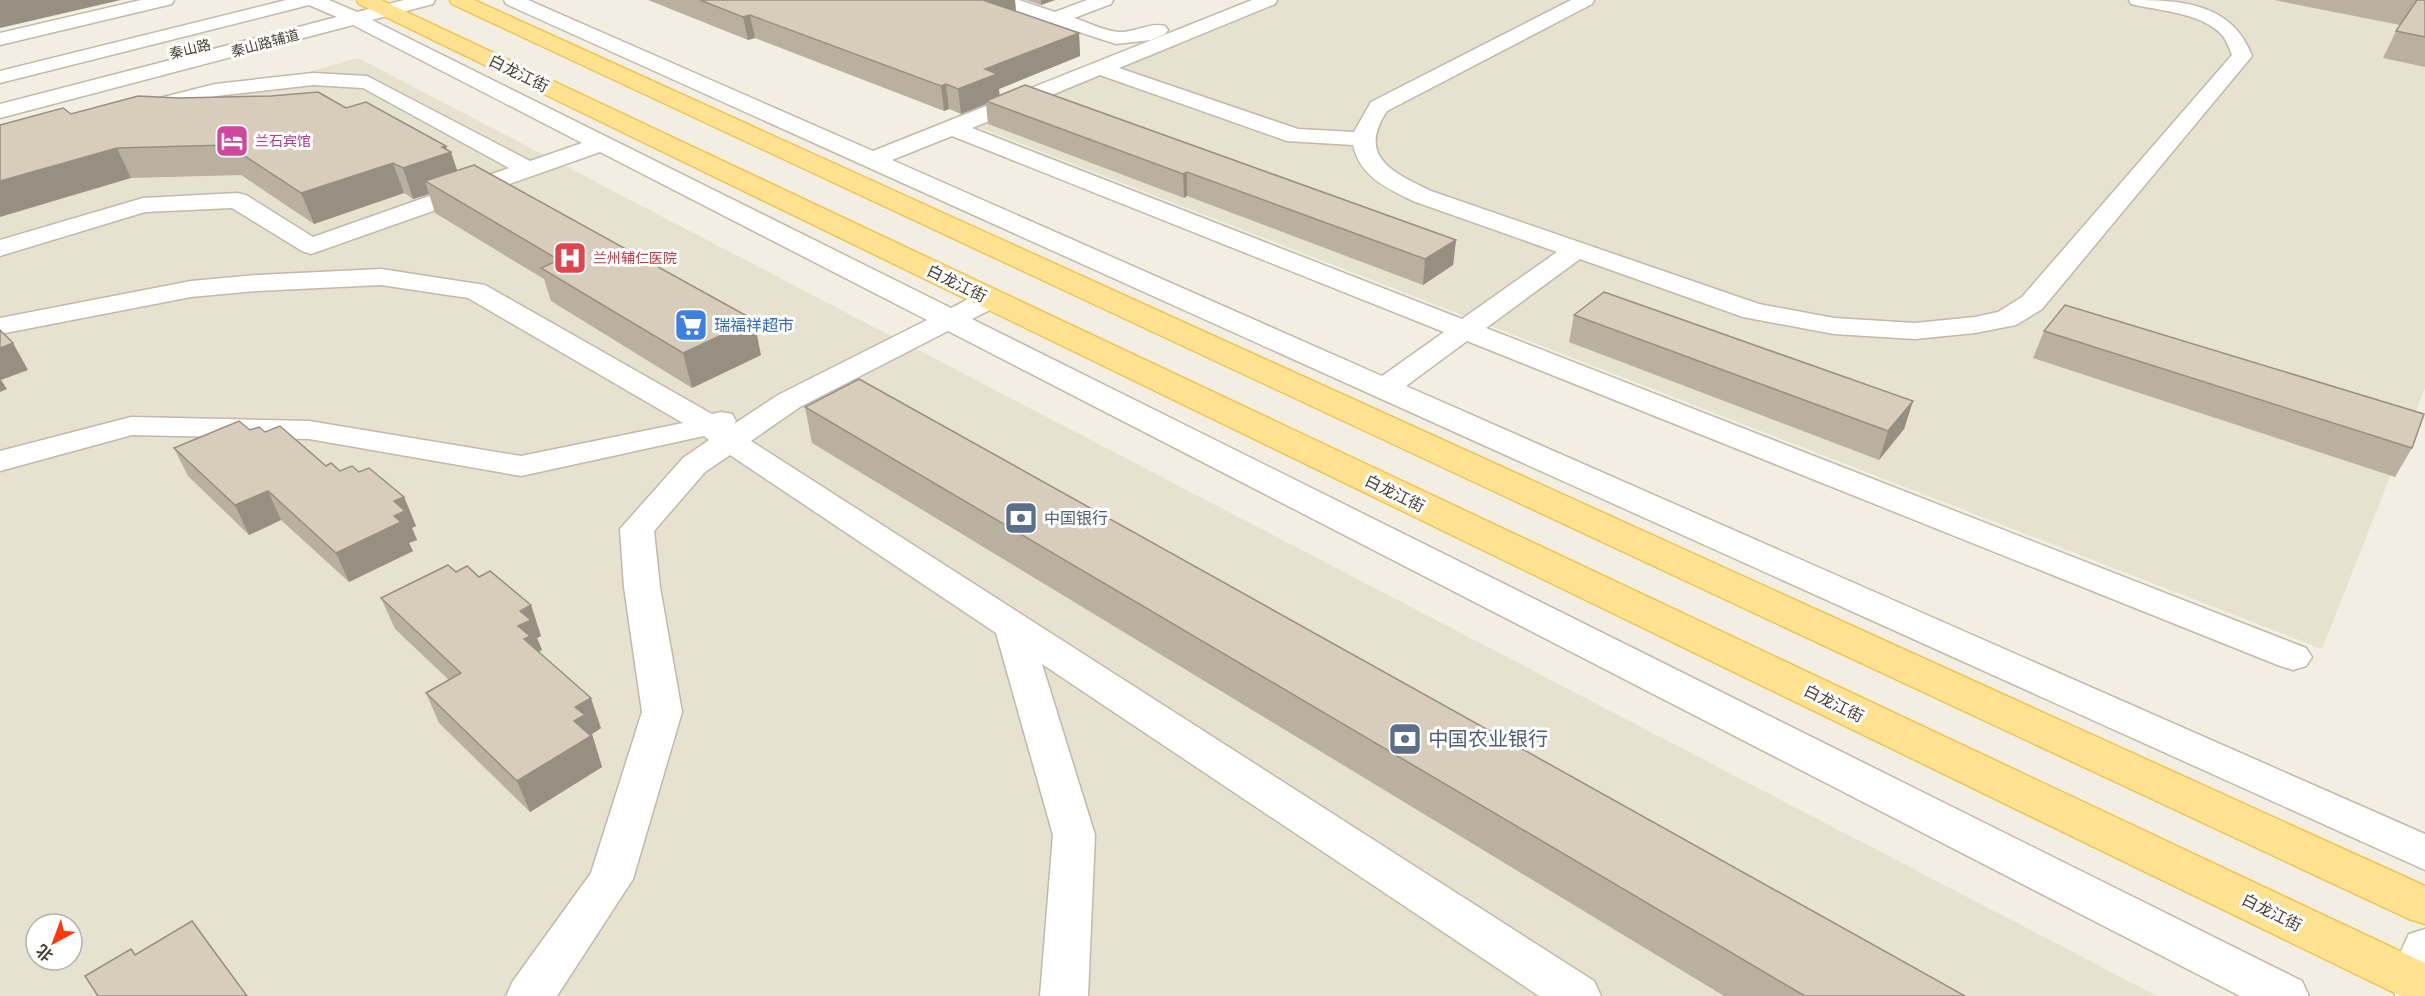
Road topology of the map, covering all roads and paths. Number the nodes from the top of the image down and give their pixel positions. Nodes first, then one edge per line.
1 (165, 0) edge
2 (252, 0) edge
3 (426, 0) edge
4 (459, 0) edge
5 (513, 0) edge
6 (1000, 0) edge
7 (1104, 0) edge
8 (1235, 0) edge
9 (1268, 0) edge
10 (1585, 0) edge
11 (2138, 0) edge
12 (352, 5) edge
13 (1056, 18) junction
14 (158, 38) junction
15 (0, 39) edge
16 (181, 51) junction
17 (0, 63) edge
18 (1100, 68) junction
19 (0, 77) edge
20 (0, 98) edge
21 (0, 111) edge
22 (125, 114) edge
23 (953, 128) junction
24 (1365, 139) junction
25 (600, 144) junction
26 (872, 160) junction
27 (642, 166) junction
28 (717, 168) junction
29 (528, 170) junction
30 (0, 248) edge
31 (1575, 250) junction
32 (990, 299) junction
33 (948, 320) junction
34 (0, 326) edge
35 (1465, 330) junction
36 (1383, 389) junction
37 (720, 433) junction
38 (0, 461) edge
39 (1012, 626) junction
40 (2293, 657) dead end
41 (2425, 853) edge
42 (2425, 906) edge
43 (2421, 978) edge
44 (530, 996) edge
45 (1064, 996) edge
46 (1577, 996) edge
47 (2285, 996) edge

1 - 15 street
2 - 17 street
3 - 12 street, 秦山路辅道
4 - 42 main road
5 - 26 street
6 - 13 street
7 - 13 street
8 - 13 street
9 - 18 street
10 - 24 street
11 - 31 street
12 - 14 street, 秦山路
12 - 16 street, 秦山路
12 - 21 street, 秦山路辅道
12 - 25 street, 白龙江街
12 - 28 main road, 白龙江街
14 - 16 street
14 - 19 street, 秦山路
16 - 20 street, 秦山路
18 - 23 street
18 - 24 street
22 - 29 street
23 - 26 street
23 - 35 street
24 - 31 street
25 - 27 street, 白龙江街
25 - 29 street
26 - 36 street
27 - 28 street
27 - 33 street, 白龙江街
28 - 32 main road, 白龙江街
29 - 30 street
31 - 35 street
32 - 33 street
32 - 43 main road, 白龙江街
33 - 37 street
33 - 47 street, 白龙江街
34 - 37 street
35 - 36 street
35 - 40 street
36 - 41 street
37 - 38 street
37 - 39 street
37 - 44 street
39 - 45 street
39 - 46 street

